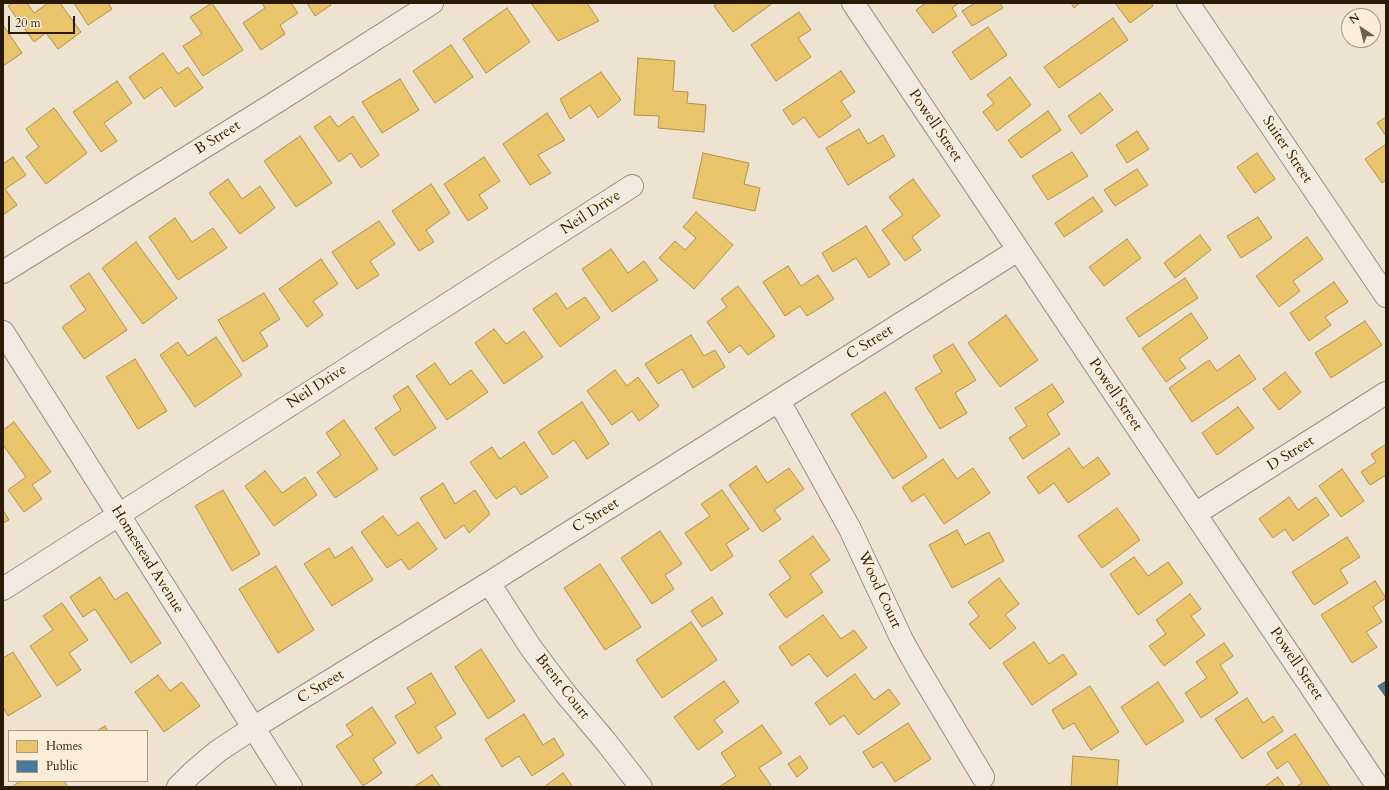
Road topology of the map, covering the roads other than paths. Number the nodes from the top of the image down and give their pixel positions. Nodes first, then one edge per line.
1 (432, 3) edge
2 (853, 3) edge
3 (1188, 3) edge
4 (632, 186) dead end
5 (1018, 250) junction
6 (3, 272) edge
7 (1386, 296) edge
8 (3, 332) edge
9 (1386, 393) edge
10 (779, 401) junction
11 (118, 514) junction
12 (1195, 514) junction
13 (489, 584) junction
14 (3, 589) edge
15 (253, 728) junction
16 (983, 777) dead end
17 (178, 787) edge
18 (291, 787) edge
19 (640, 787) edge
20 (1378, 787) edge

1 - 6 street, B Street
2 - 5 street, Powell Street
3 - 7 street, Suiter Street
4 - 11 street, Neil Drive
5 - 10 street, C Street
5 - 12 street, Powell Street
8 - 11 street, Homestead Avenue
9 - 12 street, D Street
10 - 13 street, C Street
10 - 16 street, Wood Court
11 - 14 street, Neil Drive
11 - 15 street, Homestead Avenue
12 - 20 street, Powell Street
13 - 15 street, C Street
13 - 19 street, Brent Court
15 - 17 street, C Street
15 - 18 street, Homestead Avenue

